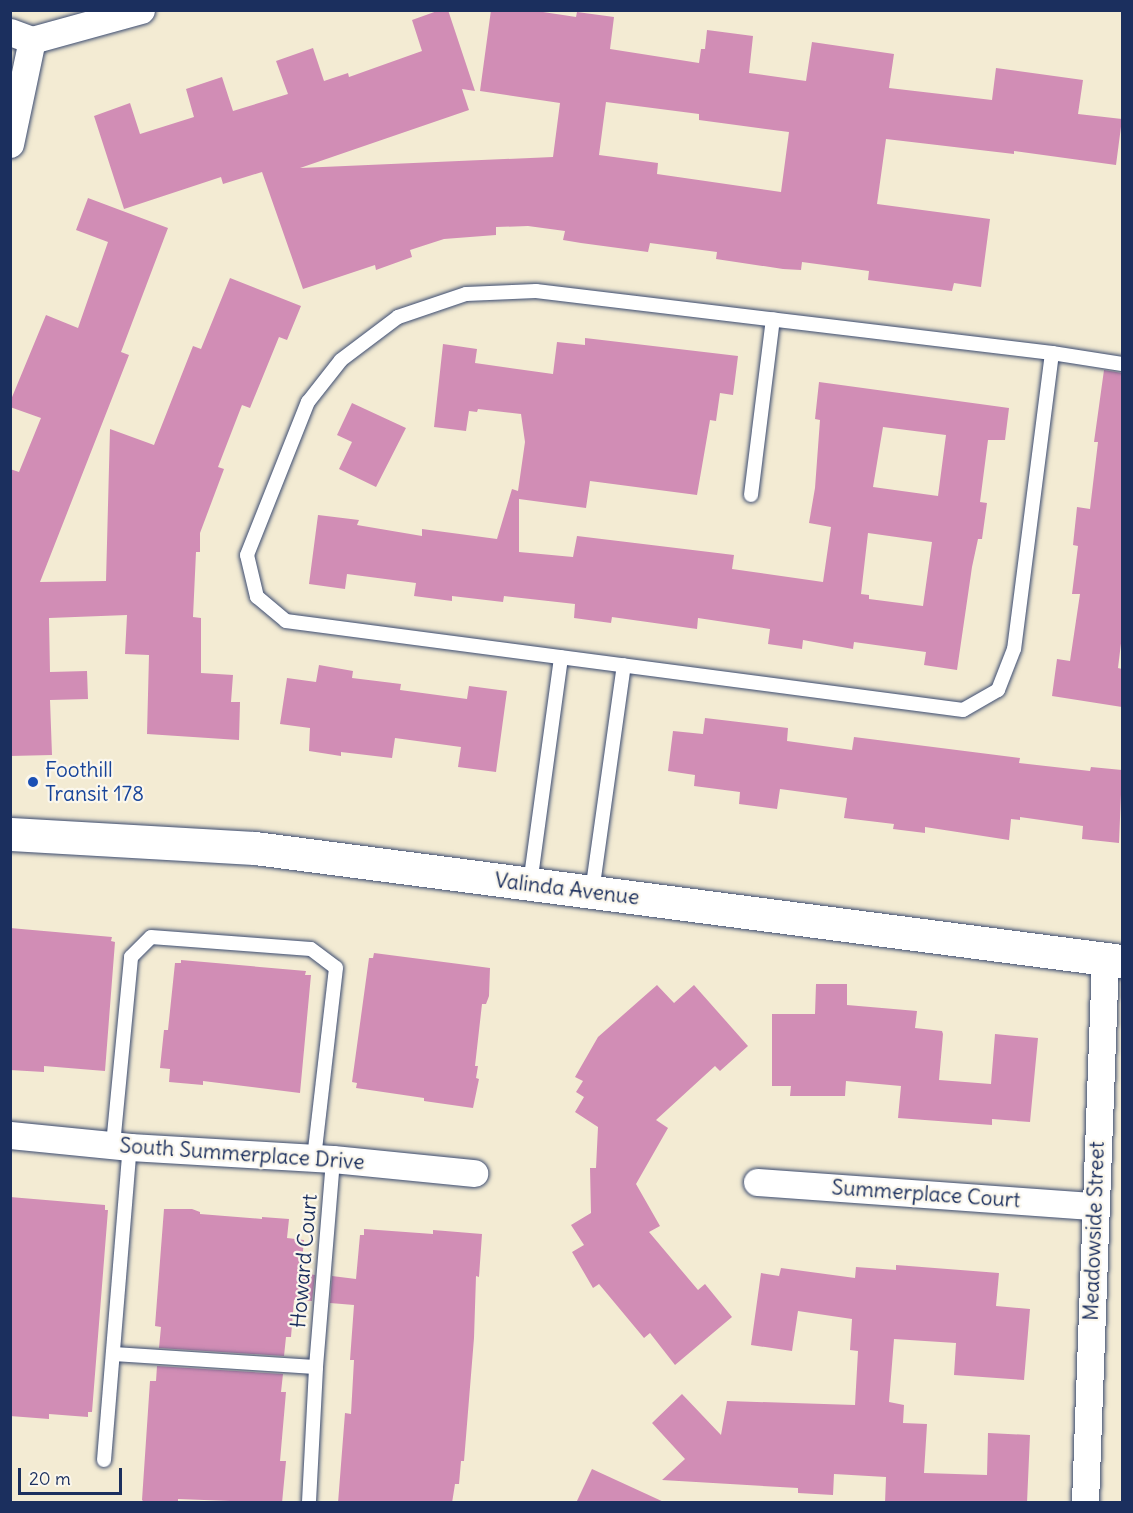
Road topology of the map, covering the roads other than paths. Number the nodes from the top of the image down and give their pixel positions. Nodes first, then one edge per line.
1 (141, 10) edge
2 (21, 36) edge
3 (10, 144) edge
4 (773, 319) junction
5 (1052, 353) junction
6 (1122, 364) edge
7 (752, 495) dead end
8 (561, 657) junction
9 (624, 665) junction
10 (10, 834) edge
11 (530, 884) junction
12 (592, 892) junction
13 (1114, 960) edge
14 (10, 1135) edge
15 (121, 1146) junction
16 (324, 1159) junction
17 (474, 1173) dead end
18 (757, 1182) dead end
19 (1095, 1206) junction
20 (113, 1354) junction
21 (316, 1367) junction
22 (104, 1461) dead end
23 (309, 1503) edge
24 (1085, 1503) edge

1 - 2 street
2 - 3 street
4 - 5 lane
4 - 7 lane
4 - 8 lane
5 - 6 lane
5 - 9 lane
8 - 9 lane
8 - 11 lane
9 - 12 lane
10 - 11 main road, Valinda Avenue
11 - 12 main road, Valinda Avenue
12 - 13 main road, Valinda Avenue
13 - 19 street, Meadowside Street
14 - 15 street, South Summerplace Drive
15 - 16 street, South Summerplace Drive
15 - 16 lane, Howard Court
15 - 20 lane
16 - 17 street, South Summerplace Drive
16 - 21 lane, Howard Court
18 - 19 street, Summerplace Court
19 - 24 street, Meadowside Street
20 - 21 lane
20 - 22 lane
21 - 23 lane, Howard Court

